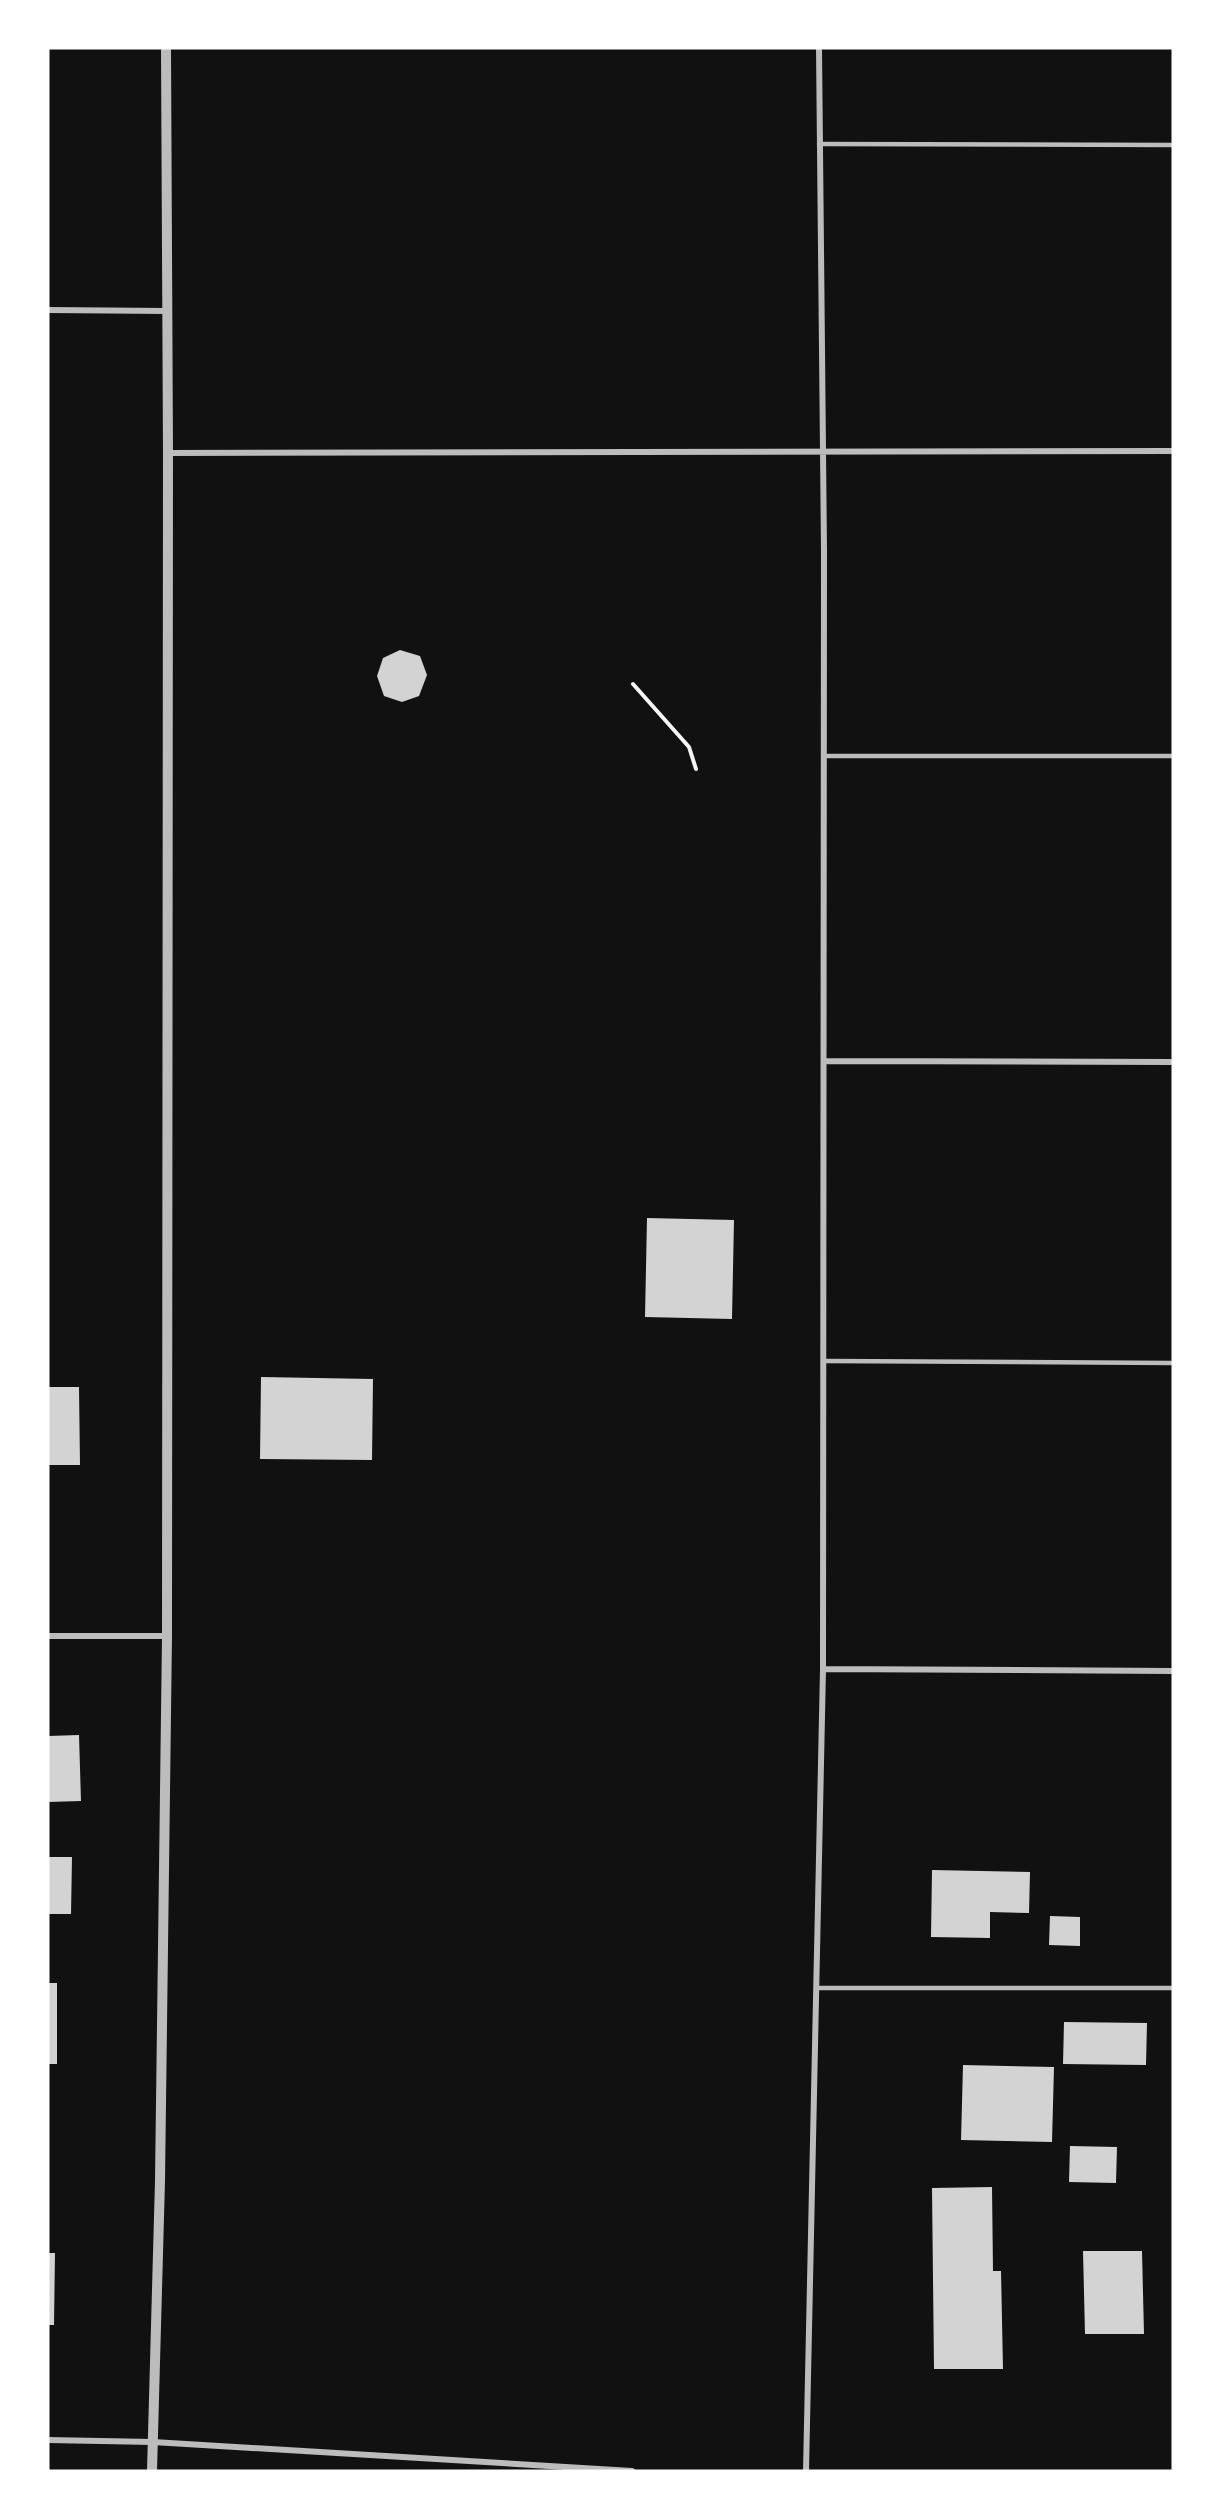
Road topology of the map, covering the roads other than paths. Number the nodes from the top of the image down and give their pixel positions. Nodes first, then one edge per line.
1 (166, 48) edge
2 (819, 48) edge
3 (819, 144) junction
4 (1173, 145) edge
5 (48, 310) edge
6 (167, 311) junction
7 (822, 450) junction
8 (1173, 451) edge
9 (168, 453) junction
10 (824, 756) junction
11 (1173, 756) edge
12 (824, 1061) junction
13 (1173, 1062) edge
14 (825, 1361) junction
15 (1173, 1363) edge
16 (48, 1636) edge
17 (167, 1636) junction
18 (823, 1669) junction
19 (1173, 1671) edge
20 (817, 1988) junction
21 (1173, 1988) edge
22 (48, 2440) edge
23 (153, 2442) junction
24 (152, 2471) edge
25 (632, 2471) edge
26 (806, 2471) edge

1 - 6 street
2 - 3 street
3 - 4 lane
3 - 7 street
5 - 6 street
6 - 9 street
7 - 8 street
7 - 9 street
7 - 10 street
9 - 17 street
10 - 11 lane
10 - 12 street
12 - 13 street
12 - 14 street
14 - 15 lane
14 - 18 street
16 - 17 street
17 - 23 street
18 - 19 street
18 - 20 street
20 - 21 lane
20 - 26 street
22 - 23 street
23 - 24 street
23 - 25 street

